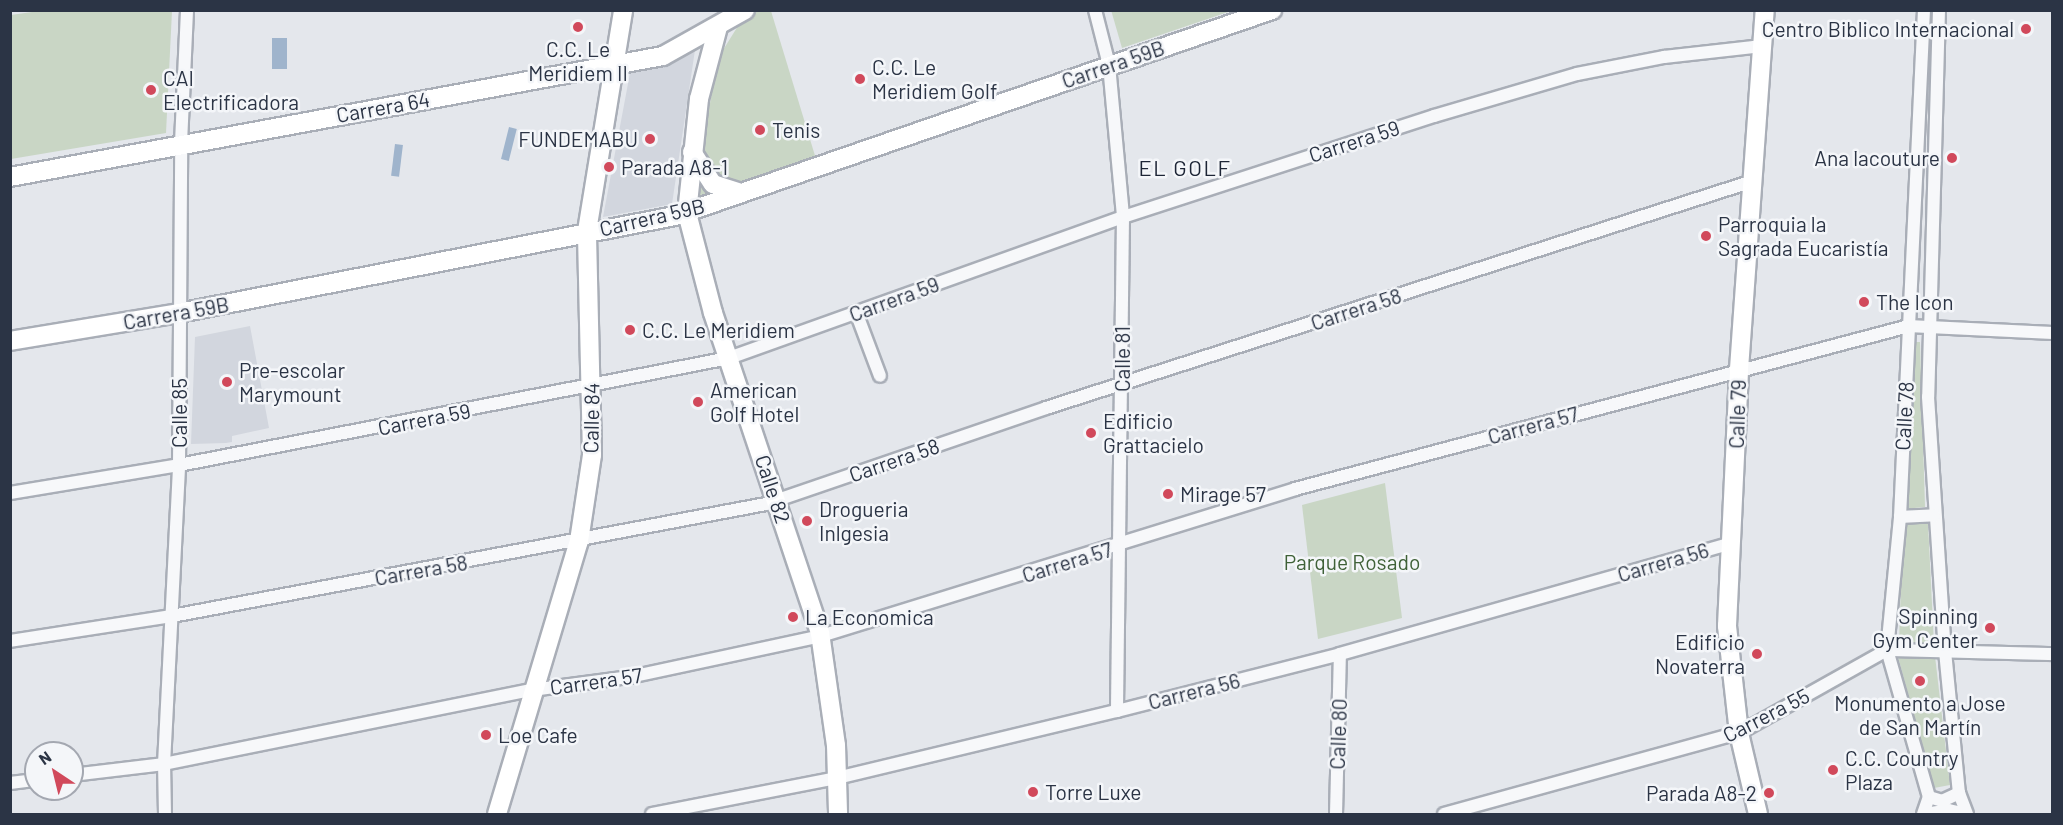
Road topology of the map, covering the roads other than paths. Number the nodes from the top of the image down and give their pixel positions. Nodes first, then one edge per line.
1 (187, 10) edge
2 (623, 10) edge
3 (745, 10) edge
4 (1095, 10) edge
5 (1272, 10) edge
6 (1765, 10) edge
7 (1924, 10) edge
8 (1939, 10) edge
9 (718, 27) junction
10 (1762, 46) junction
11 (1109, 65) junction
12 (616, 66) junction
13 (181, 143) junction
14 (692, 152) junction
15 (10, 177) edge
16 (1753, 181) junction
17 (740, 193) junction
18 (687, 213) junction
19 (1123, 217) junction
20 (587, 231) junction
21 (856, 312) junction
22 (179, 313) junction
23 (1909, 326) junction
24 (1929, 326) junction
25 (2052, 333) edge
26 (10, 341) edge
27 (729, 358) junction
28 (1739, 369) junction
29 (880, 376) dead end
30 (1121, 384) junction
31 (592, 387) junction
32 (179, 465) junction
33 (10, 493) edge
34 (777, 500) junction
35 (1934, 515) junction
36 (1900, 517) junction
37 (579, 541) junction
38 (1731, 543) junction
39 (1120, 546) junction
40 (172, 615) junction
41 (821, 636) junction
42 (10, 641) edge
43 (1887, 650) junction
44 (1945, 651) junction
45 (1340, 654) junction
46 (2052, 654) edge
47 (532, 690) junction
48 (1117, 711) junction
49 (1739, 733) junction
50 (164, 764) junction
51 (84, 774) edge
52 (837, 778) junction
53 (1959, 793) junction
54 (1929, 797) junction
55 (165, 814) edge
56 (497, 814) edge
57 (652, 814) edge
58 (838, 814) edge
59 (1336, 814) edge
60 (1444, 814) edge
61 (1758, 814) edge
62 (1924, 814) edge
63 (1967, 814) edge

1 - 13 street, Calle 85
2 - 12 street, Calle 84
3 - 9 street, Carrera 64
4 - 11 street, Calle 81
5 - 11 street, Carrera 59B
6 - 10 street, Calle 79
7 - 23 street, Calle 78
8 - 24 street, Calle 78
9 - 12 street, Carrera 64
9 - 14 street, Calle 82
10 - 16 street, Calle 79
10 - 19 street, Carrera 59
11 - 17 street, Carrera 59B
11 - 19 street, Calle 81
12 - 13 street, Carrera 64
12 - 20 street, Calle 84
13 - 15 street, Carrera 64
13 - 22 street, Calle 85
14 - 17 street
14 - 18 street, Calle 82
16 - 28 street, Calle 79
16 - 30 street, Carrera 58
17 - 18 street, Carrera 59B
18 - 20 street, Carrera 59B
18 - 27 street, Calle 82
19 - 21 street, Carrera 59
19 - 30 street, Calle 81
20 - 22 street, Carrera 59B
20 - 31 street, Calle 84
21 - 27 street, Carrera 59
21 - 29 street
22 - 26 street, Carrera 59B
22 - 32 street, Calle 85
23 - 24 street, Carrera 57
23 - 28 street, Carrera 57
23 - 36 street, Calle 78
24 - 25 street, Carrera 57
24 - 35 street, Calle 78
27 - 31 street, Carrera 59
27 - 34 street, Calle 82
28 - 38 street, Calle 79
28 - 39 street, Carrera 57
30 - 34 street, Carrera 58
30 - 39 street, Calle 81
31 - 32 street, Carrera 59
31 - 37 street, Calle 84
32 - 33 street, Carrera 59
32 - 40 street, Calle 85
34 - 37 street, Carrera 58
34 - 41 street, Calle 82
35 - 36 street
35 - 44 street, Calle 78
36 - 43 street, Calle 78
37 - 40 street, Carrera 58
37 - 47 street, Calle 84
38 - 45 street, Carrera 56
38 - 49 street, Calle 79
39 - 41 street, Carrera 57
39 - 48 street, Calle 81
40 - 42 street, Carrera 58
40 - 50 street, Calle 85
41 - 47 street, Carrera 57
41 - 52 street, Calle 82
43 - 44 street
43 - 49 street, Carrera 55
43 - 54 street, Calle 78
44 - 46 street
44 - 53 street, Calle 78
45 - 48 street, Carrera 56
45 - 59 street, Calle 80
47 - 50 street, Carrera 57
47 - 56 street, Calle 84
48 - 52 street, Carrera 56
49 - 60 street, Carrera 55
49 - 61 street, Calle 79
50 - 51 street, Carrera 57
50 - 55 street, Calle 85
52 - 57 street, Carrera 56
52 - 58 street, Calle 82
53 - 54 street
53 - 63 street, Calle 78
54 - 62 street
62 - 63 street

